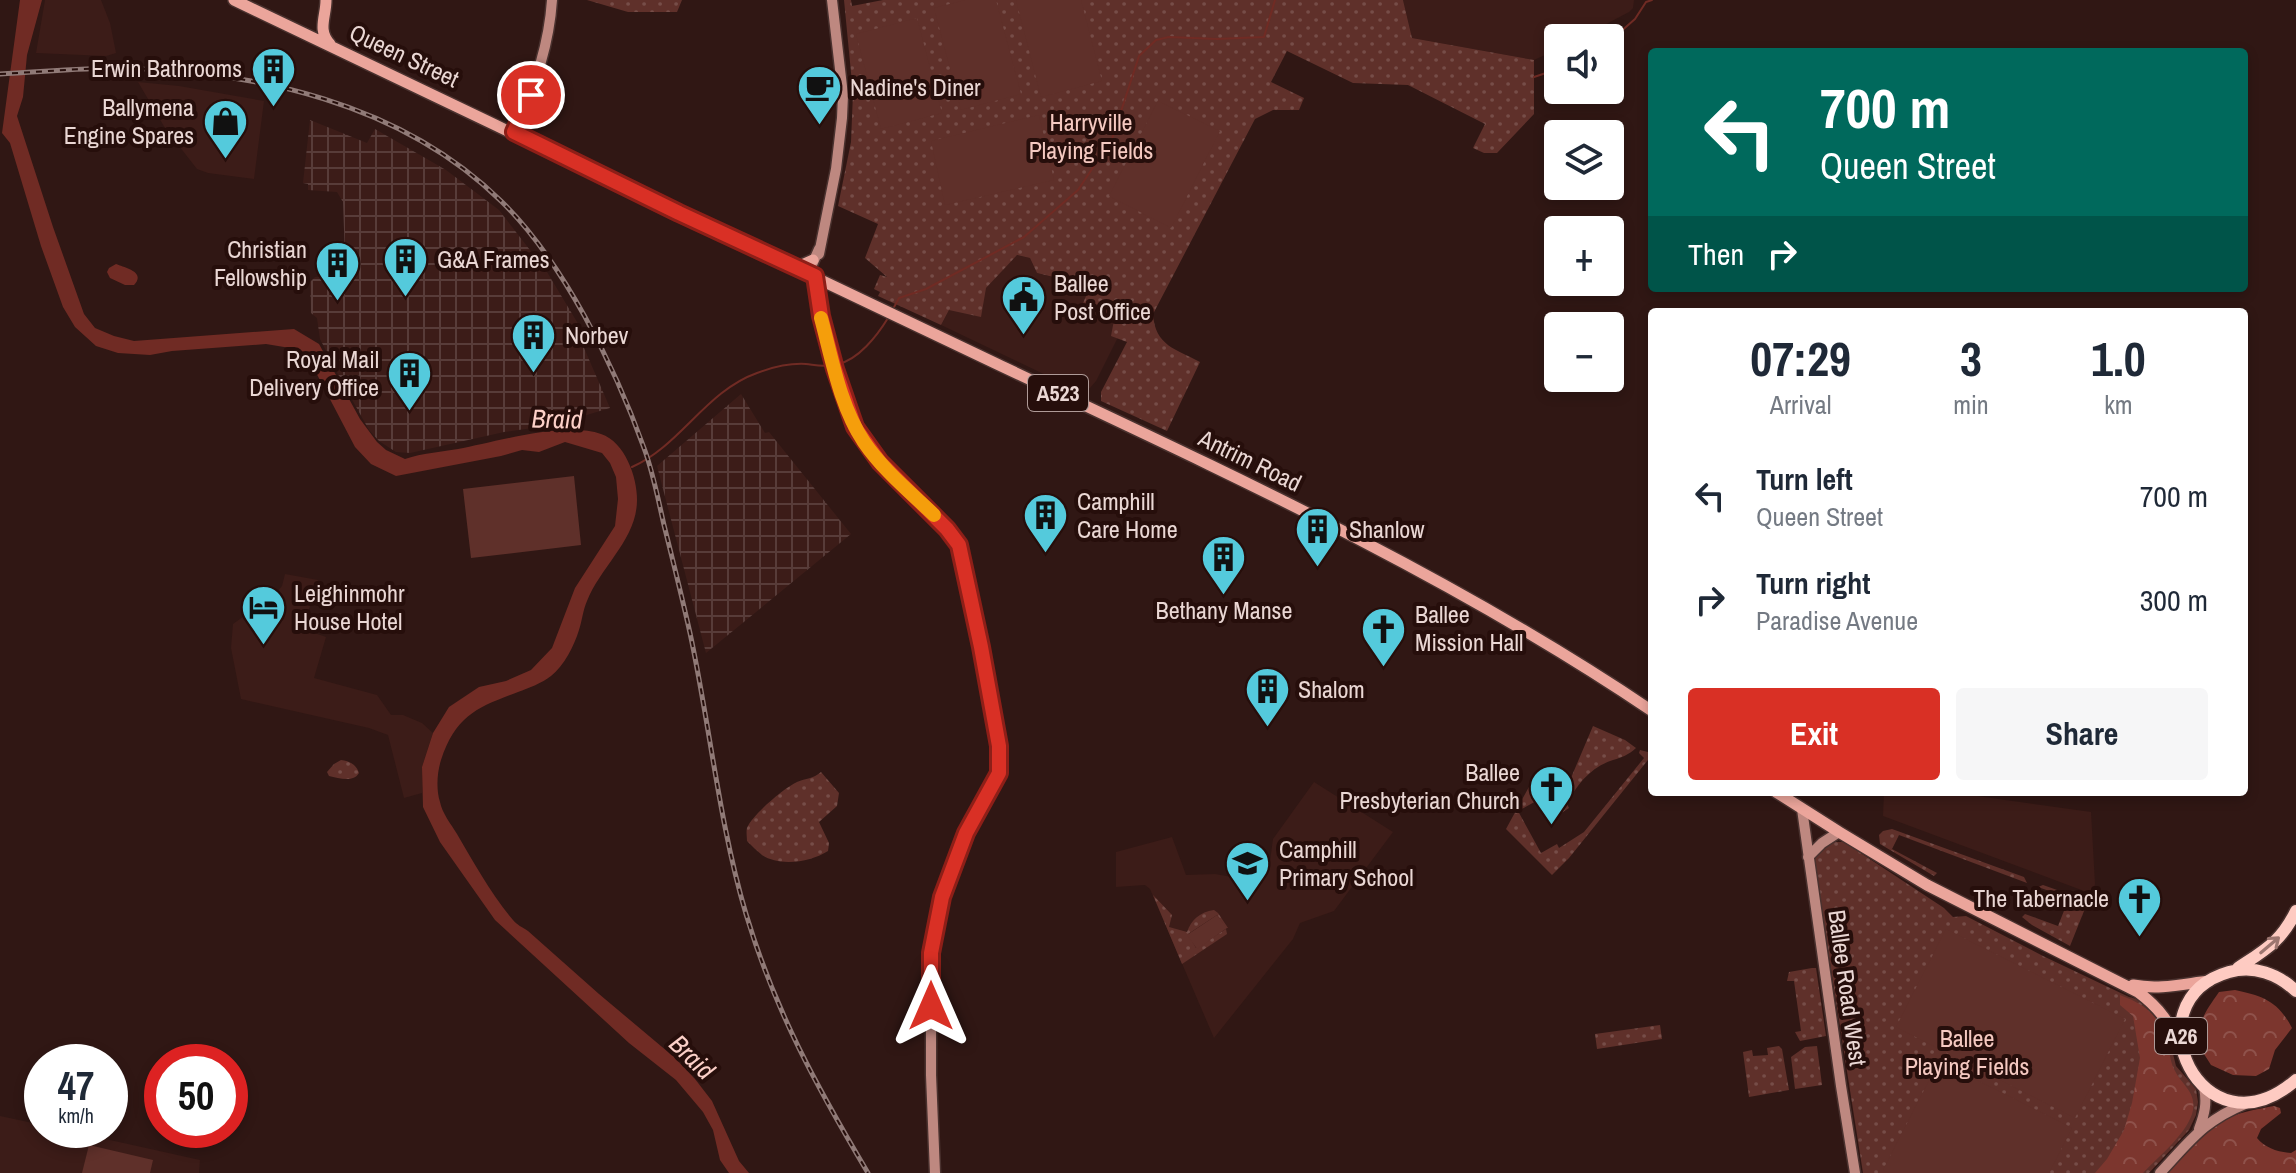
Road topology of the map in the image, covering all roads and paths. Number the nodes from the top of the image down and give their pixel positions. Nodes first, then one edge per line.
1 (234, 0) edge
2 (326, 0) edge
3 (552, 0) edge
4 (832, 0) edge
5 (322, 24) junction
6 (299, 31) junction
7 (333, 47) junction
8 (514, 132) junction
9 (816, 255) junction
10 (795, 268) junction
11 (815, 276) junction
12 (1648, 708) edge
13 (1782, 796) edge
14 (1802, 809) junction
15 (1839, 832) junction
16 (1808, 857) junction
17 (2296, 911) edge
18 (2235, 970) junction
19 (2209, 981) junction
20 (2121, 983) junction
21 (2296, 991) edge
22 (2181, 1049) junction
23 (2296, 1080) edge
24 (2204, 1087) junction
25 (2296, 1089) edge
26 (2282, 1092) junction
27 (2248, 1102) junction
28 (2198, 1131) junction
29 (935, 1173) edge
30 (1855, 1173) edge
31 (2160, 1173) edge

1 - 6 main road, Queen Street / A523
2 - 5 main road
3 - 8 street
4 - 9 street
5 - 6 main road
5 - 7 main road
6 - 7 main road, Queen Street / A523
7 - 8 main road, Queen Street / A523
8 - 10 main road, Queen Street / A523
9 - 10 main road
9 - 11 street
10 - 11 main road, Queen Street / A523
11 - 12 main road, Antrim Road / A523
11 - 29 street
13 - 14 main road
14 - 15 main road
14 - 16 street, Ballee Road West
15 - 16 street
15 - 20 main road
16 - 30 street, Ballee Road West
18 -> 17 highway, A26
18 - 19 highway, A26
18 - 21 highway
19 - 20 main road
19 - 22 highway, A26
20 - 22 main road
22 - 24 highway, A26
23 - 26 highway
24 - 27 highway, A26
24 - 28 street
25 - 26 highway
26 - 27 highway
27 - 28 street
28 - 31 street

